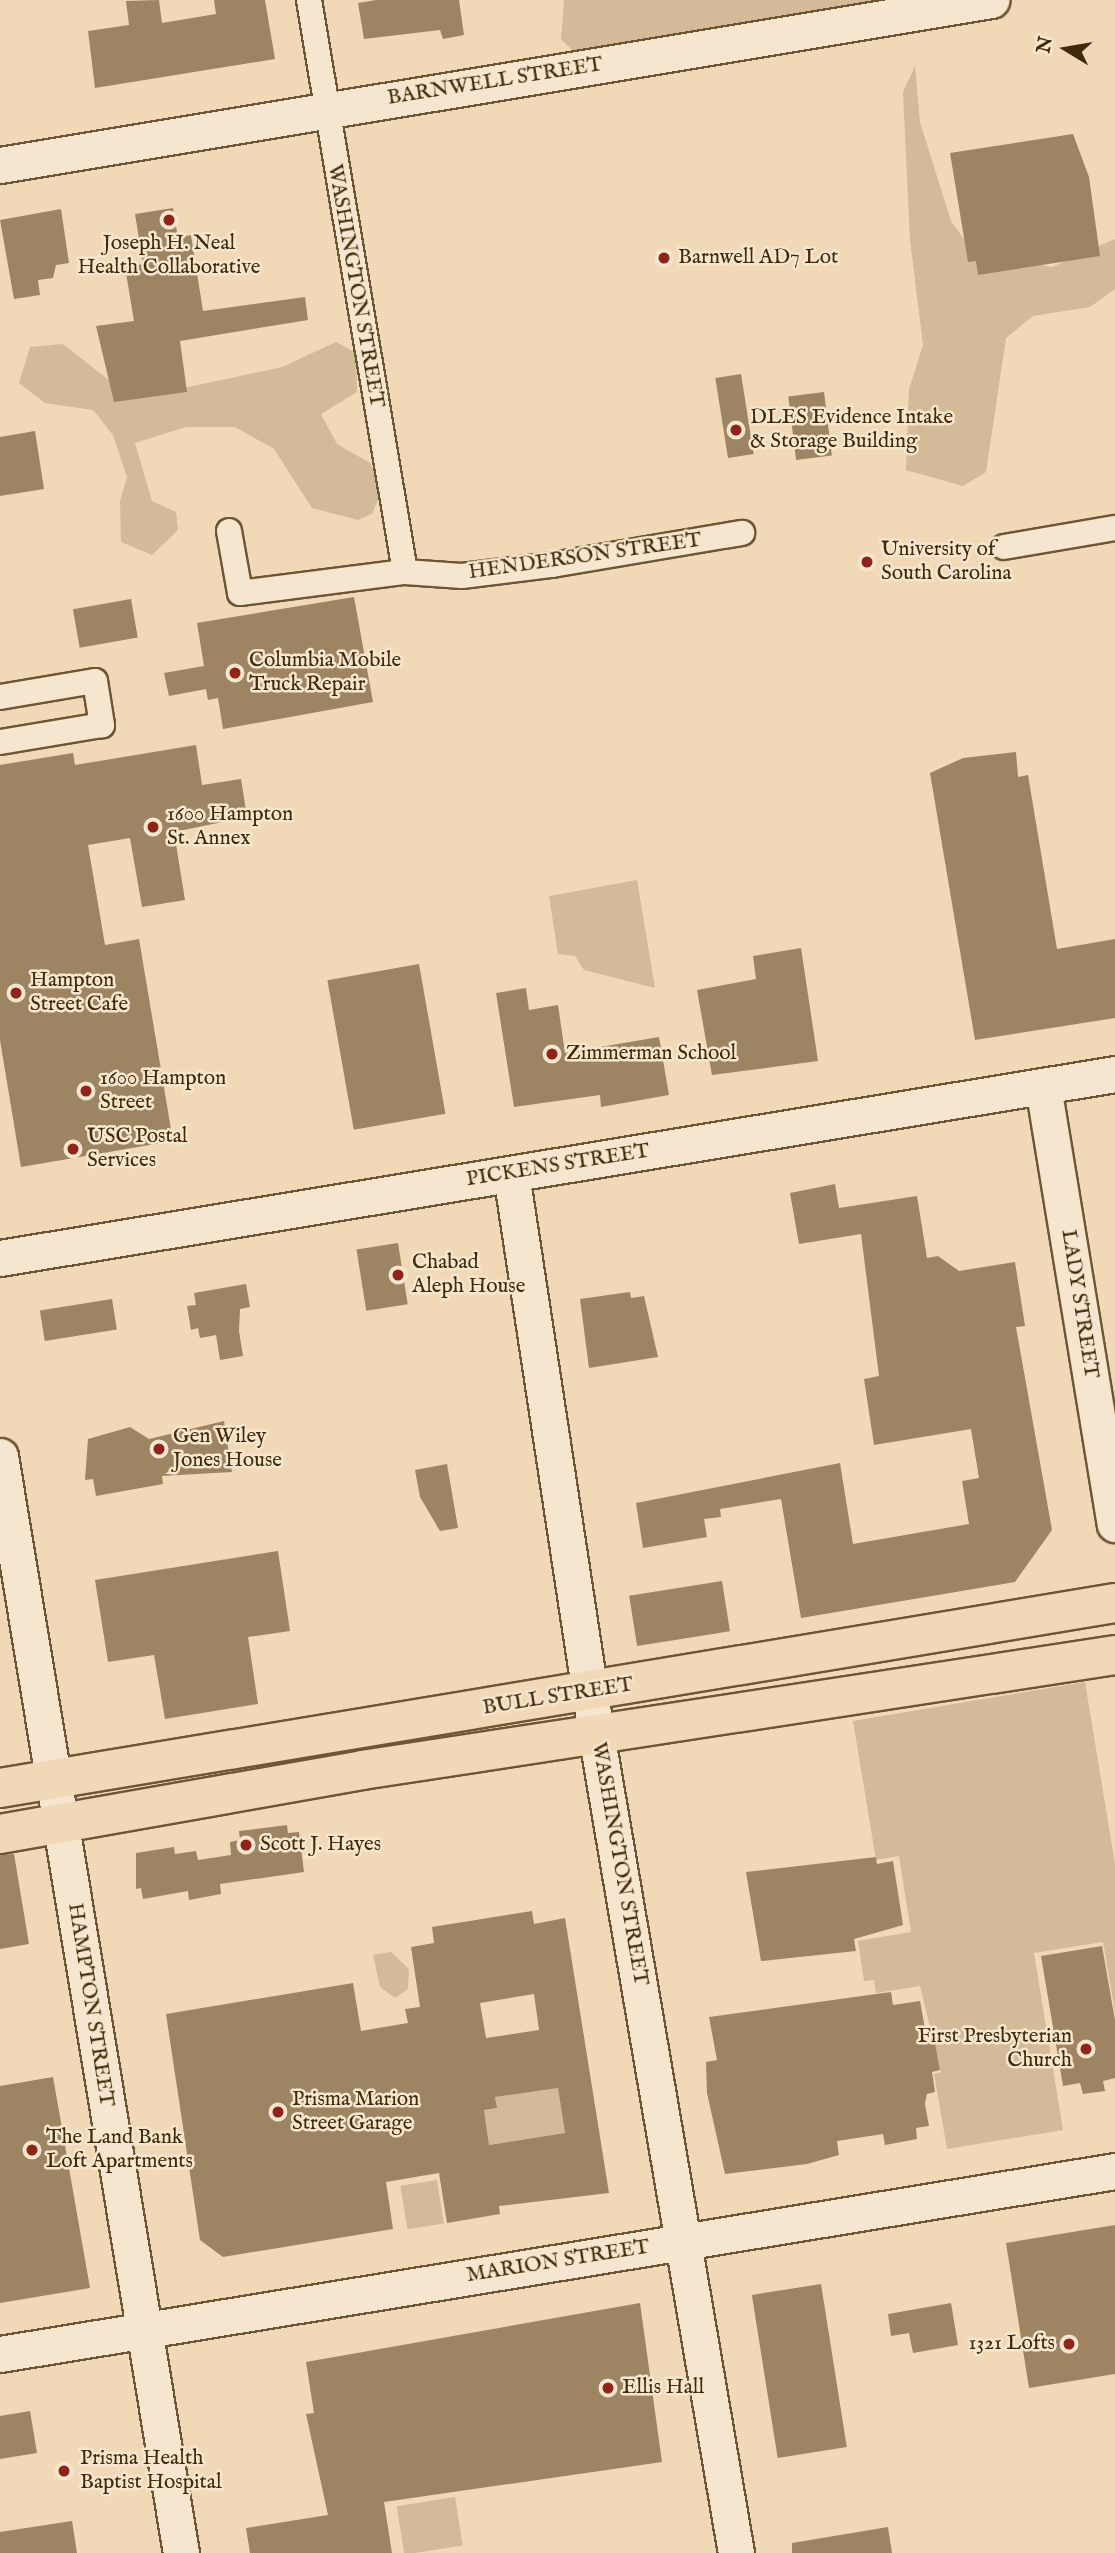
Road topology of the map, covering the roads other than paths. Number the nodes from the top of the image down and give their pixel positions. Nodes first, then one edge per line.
1 (309, 0) edge
2 (991, 0) edge
3 (325, 111) junction
4 (0, 165) edge
5 (1115, 528) edge
6 (229, 531) dead end
7 (742, 533) dead end
8 (1004, 547) dead end
9 (405, 572) junction
10 (0, 697) edge
11 (0, 742) edge
12 (1115, 1074) edge
13 (1043, 1086) junction
14 (511, 1174) junction
15 (0, 1258) edge
16 (0, 1456) edge
17 (1115, 1524) edge
18 (1115, 1603) edge
19 (1115, 1655) edge
20 (590, 1692) junction
21 (596, 1733) junction
22 (53, 1779) junction
23 (0, 1788) edge
24 (60, 1824) junction
25 (0, 1834) edge
26 (1115, 2171) edge
27 (686, 2241) junction
28 (143, 2330) junction
29 (0, 2354) edge
30 (181, 2553) edge
31 (736, 2553) edge

1 - 3 street, WASHINGTON STREET
2 - 3 street, BARNWELL STREET
3 - 4 street, BARNWELL STREET
3 - 9 street, WASHINGTON STREET
5 - 8 street
6 - 9 street, HENDERSON STREET
7 - 9 street, HENDERSON STREET
10 - 11 street
12 - 13 street, PICKENS STREET
13 - 14 street, PICKENS STREET
13 - 17 street, LADY STREET
14 - 15 street, PICKENS STREET
14 - 20 street, WASHINGTON STREET
16 - 22 street, HAMPTON STREET
18 - 20 main road, BULL STREET
19 - 21 main road, BULL STREET
20 - 21 street, WASHINGTON STREET
20 - 22 main road, BULL STREET
21 - 24 main road, BULL STREET
21 - 27 street, WASHINGTON STREET
22 - 23 main road, BULL STREET
22 - 24 street, HAMPTON STREET
24 - 25 main road, BULL STREET
24 - 28 street, HAMPTON STREET
26 - 27 street, MARION STREET
27 - 28 street, MARION STREET
27 - 31 street, WASHINGTON STREET
28 - 29 street, MARION STREET
28 - 30 street, HAMPTON STREET

